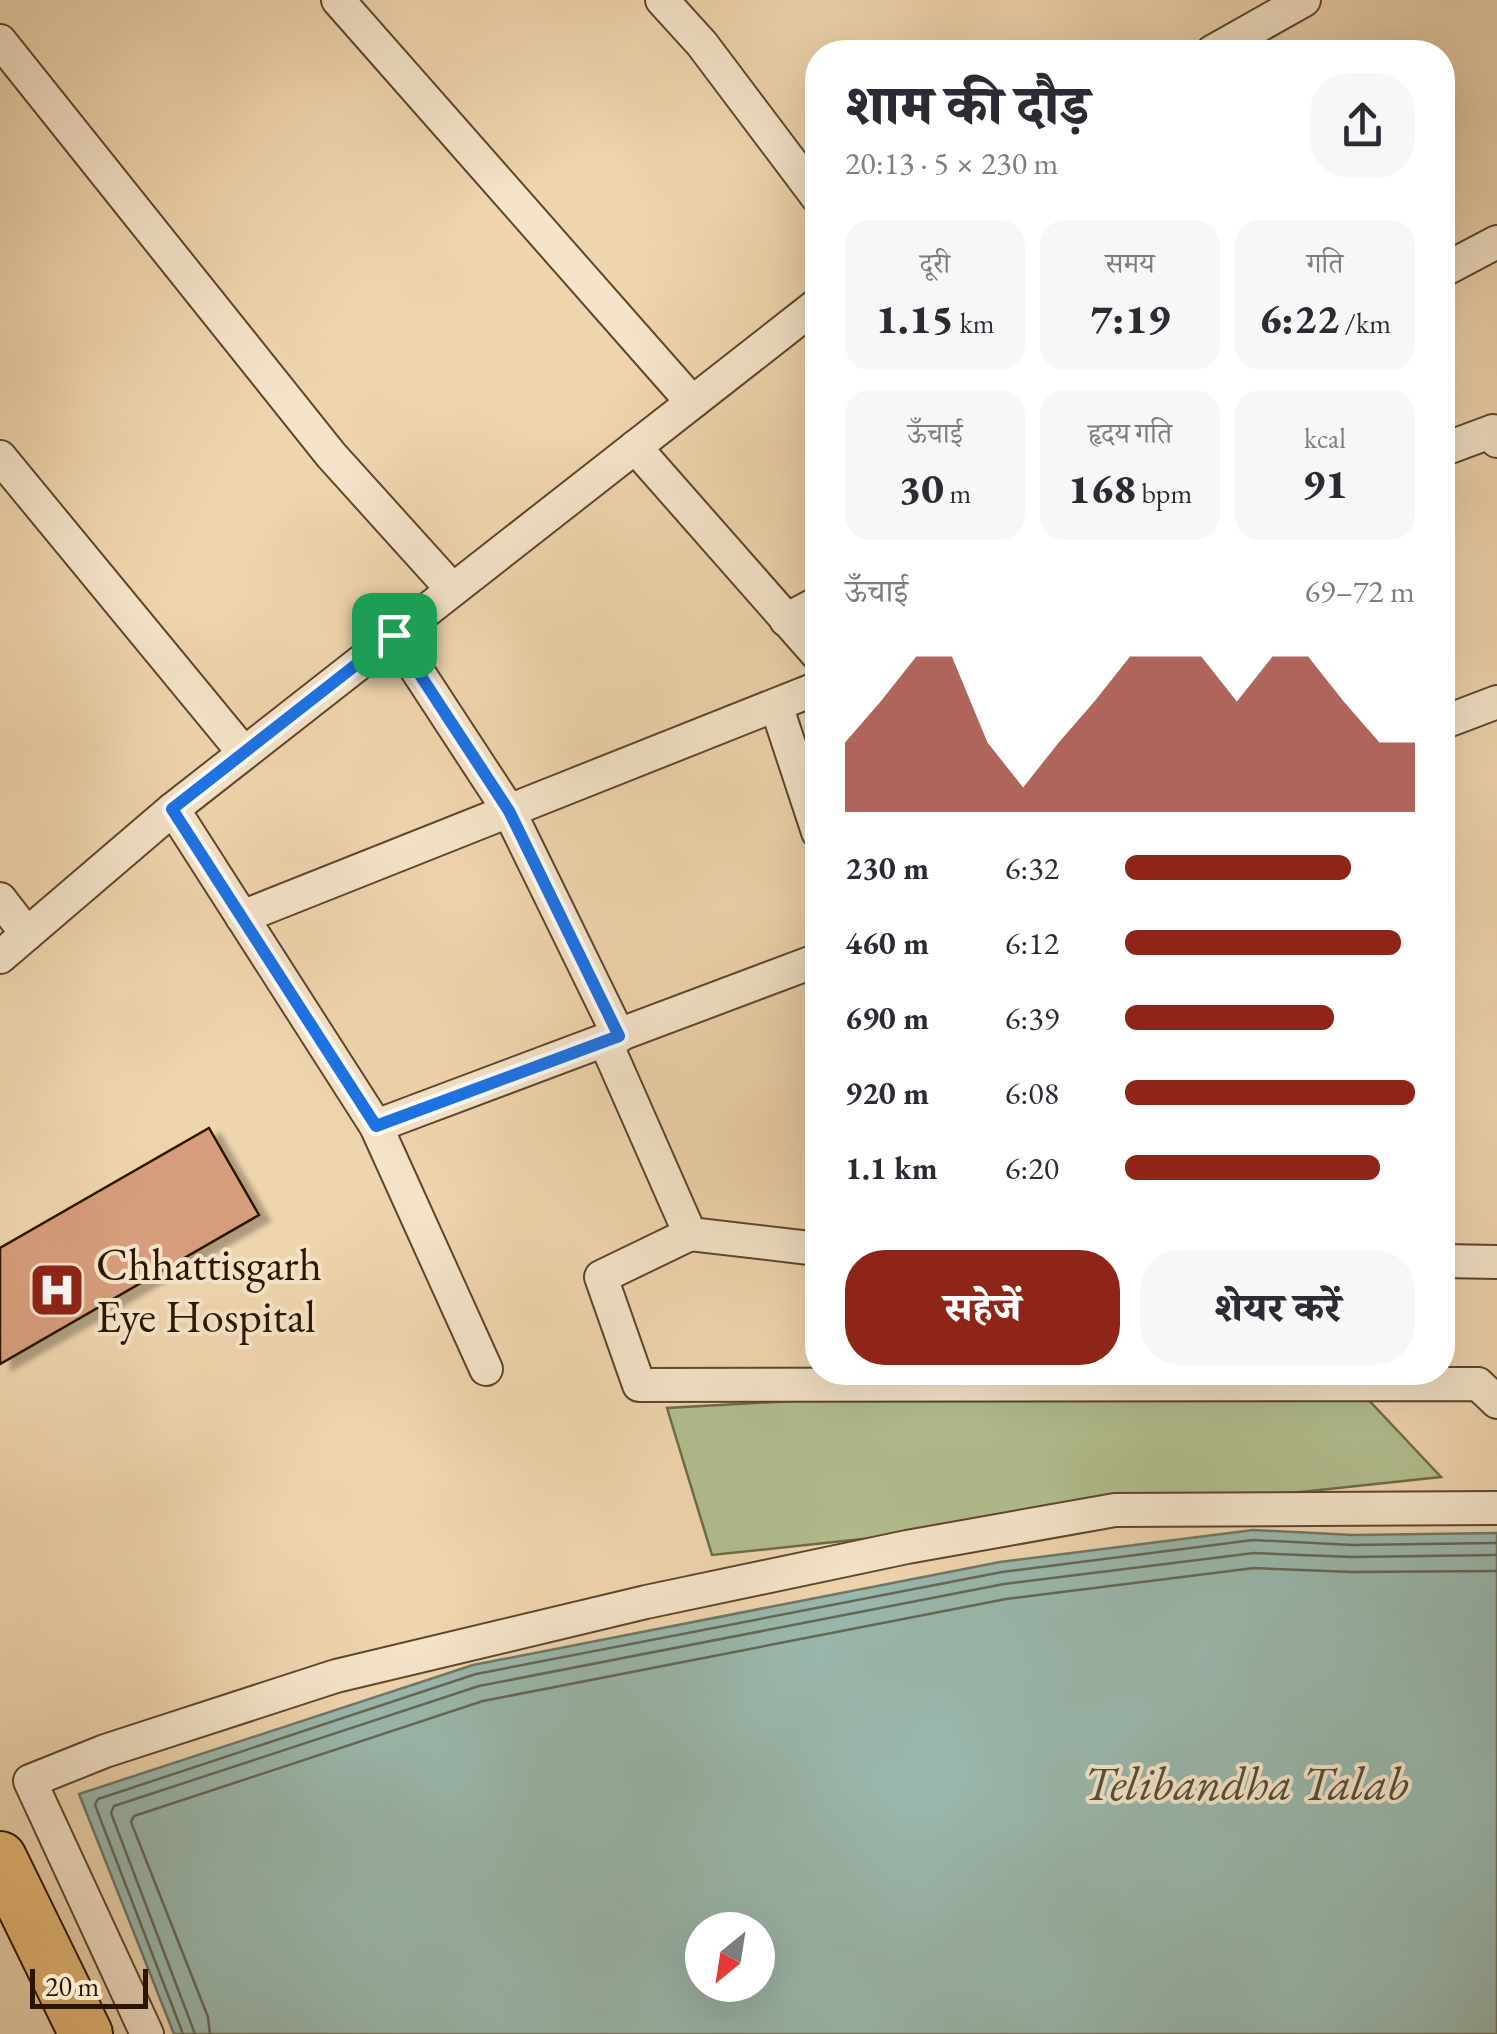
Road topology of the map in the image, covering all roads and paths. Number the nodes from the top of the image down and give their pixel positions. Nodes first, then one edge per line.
1 (338, 0) edge
2 (662, 0) edge
3 (1304, 0) edge
4 (1233, 40) edge
5 (0, 41) edge
6 (805, 181) edge
7 (1497, 242) edge
8 (1455, 263) edge
9 (805, 314) edge
10 (692, 402) junction
11 (1496, 434) edge
12 (1455, 446) edge
13 (635, 447) junction
14 (0, 457) edge
15 (452, 590) junction
16 (805, 610) edge
17 (786, 620) junction
18 (394, 635) junction
19 (805, 641) edge
20 (805, 693) edge
21 (1497, 702) edge
22 (776, 705) junction
23 (1455, 718) edge
24 (244, 753) junction
25 (805, 793) edge
26 (172, 809) junction
27 (509, 811) junction
28 (0, 899) edge
29 (242, 918) junction
30 (26, 934) junction
31 (0, 957) edge
32 (805, 965) edge
33 (612, 1038) junction
34 (376, 1126) junction
35 (690, 1234) junction
36 (805, 1247) edge
37 (1455, 1261) edge
38 (1497, 1262) edge
39 (486, 1369) dead end
40 (1455, 1384) edge
41 (1058, 1385) edge
42 (1497, 1402) edge
43 (1497, 1508) edge
44 (0, 1858) edge
45 (86, 2034) edge
46 (147, 2034) edge

1 - 10 street
2 - 6 street
3 - 4 street
5 - 15 street
7 - 8 street
9 - 10 street
10 - 13 street
11 - 12 street
13 - 15 street
13 - 17 street
14 - 24 street
15 - 18 street
16 - 17 street
17 - 19 street
18 - 24 street
18 - 27 street
20 - 22 street
21 - 23 street
22 - 25 street
22 - 27 street
24 - 26 street
26 - 29 street
26 - 30 street
27 - 29 street
27 - 33 street
28 - 30 street
29 - 34 street
30 - 31 street
32 - 33 street
33 - 34 street
33 - 35 street
34 - 39 street
35 - 36 street
35 - 41 street
37 - 38 street
40 - 42 street
43 - 46 street
44 - 45 main road

